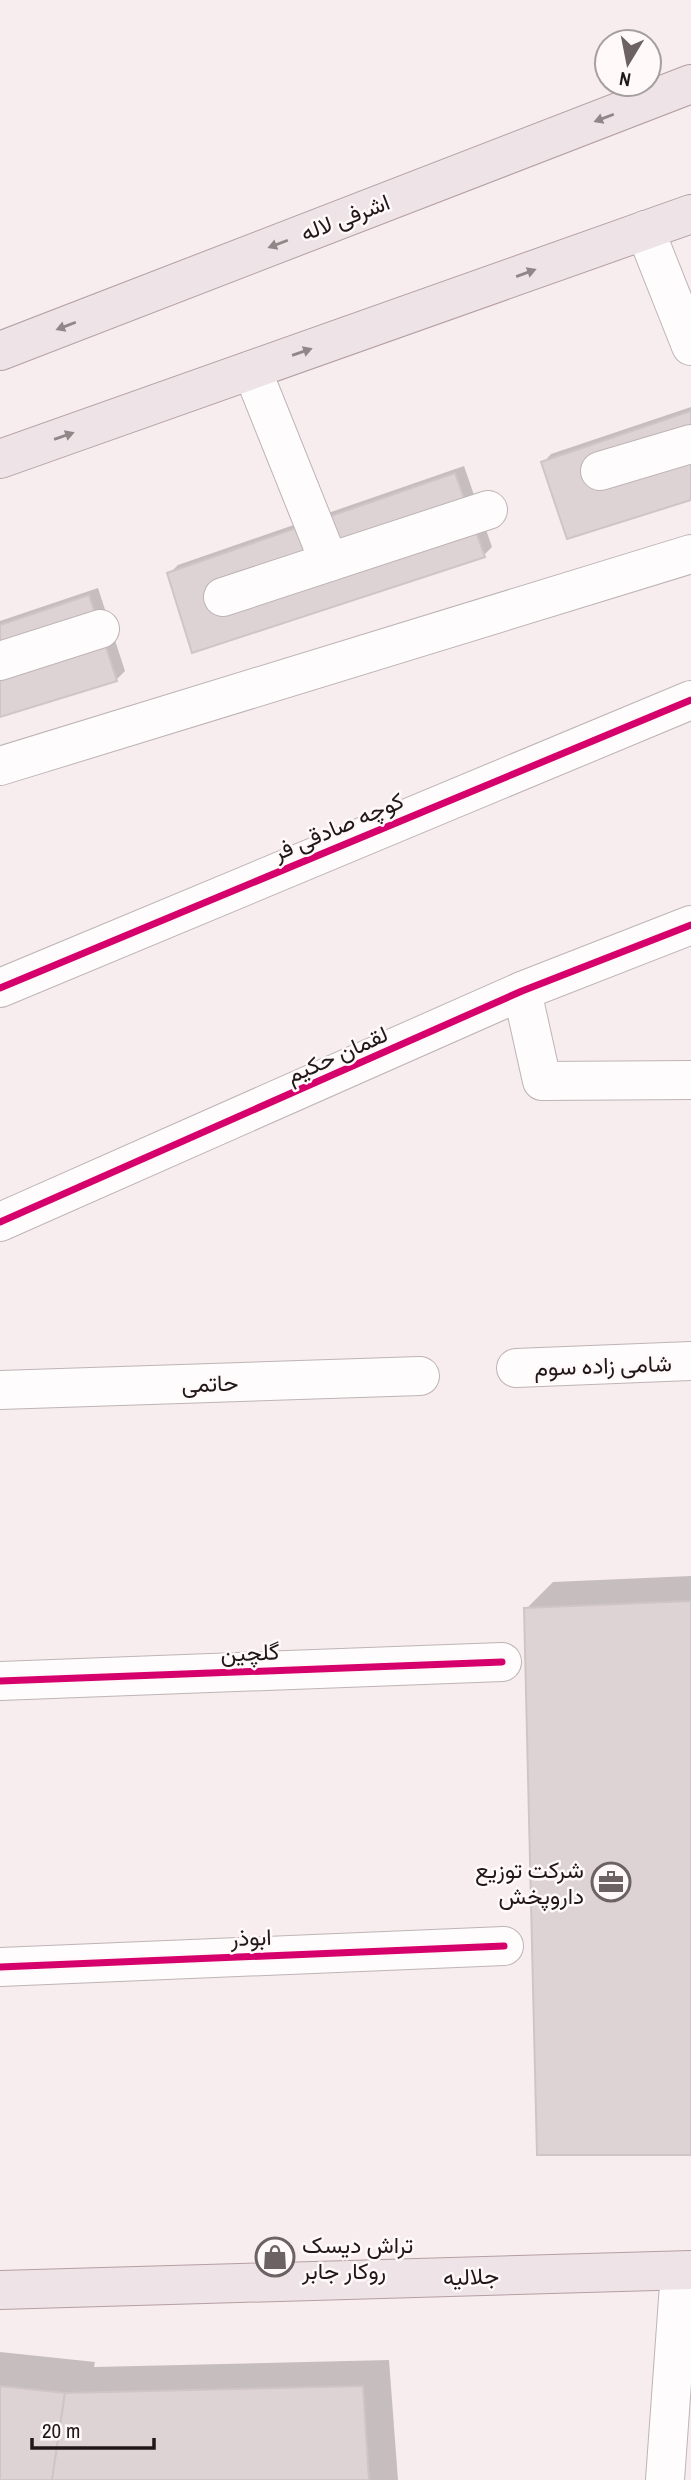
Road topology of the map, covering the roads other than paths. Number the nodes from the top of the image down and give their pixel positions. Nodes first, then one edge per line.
1 (691, 84) edge
2 (691, 214) edge
3 (645, 230) junction
4 (691, 346) edge
5 (0, 351) edge
6 (252, 370) junction
7 (691, 444) edge
8 (0, 459) edge
9 (600, 471) dead end
10 (488, 510) dead end
11 (691, 554) edge
12 (328, 562) junction
13 (223, 597) dead end
14 (100, 629) dead end
15 (0, 661) edge
16 (691, 700) edge
17 (0, 766) edge
18 (691, 925) edge
19 (0, 988) edge
20 (522, 991) junction
21 (691, 1080) edge
22 (0, 1223) edge
23 (691, 1361) edge
24 (516, 1368) dead end
25 (420, 1377) dead end
26 (0, 1390) edge
27 (502, 1662) dead end
28 (0, 1681) edge
29 (504, 1946) dead end
30 (0, 1967) edge
31 (685, 2270) edge
32 (0, 2290) edge
33 (665, 2480) edge

1 -> 5 main road, اشرفی لاله
2 - 3 main road
3 - 4 street
6 -> 3 main road
8 -> 6 main road
6 - 12 street
7 - 9 street
10 - 12 street
11 - 17 street
12 - 13 street
14 - 15 street
16 - 19 street, کوچه صادقی فر
18 - 20 street, لقمان حکیم
20 - 21 street
20 - 22 street, لقمان حکیم
23 - 24 street, شامی زاده سوم
25 - 26 street, حاتمی
27 - 28 street, گلچین
29 - 30 street, ابوذر
31 - 32 main road, جلالیه
31 - 33 street

